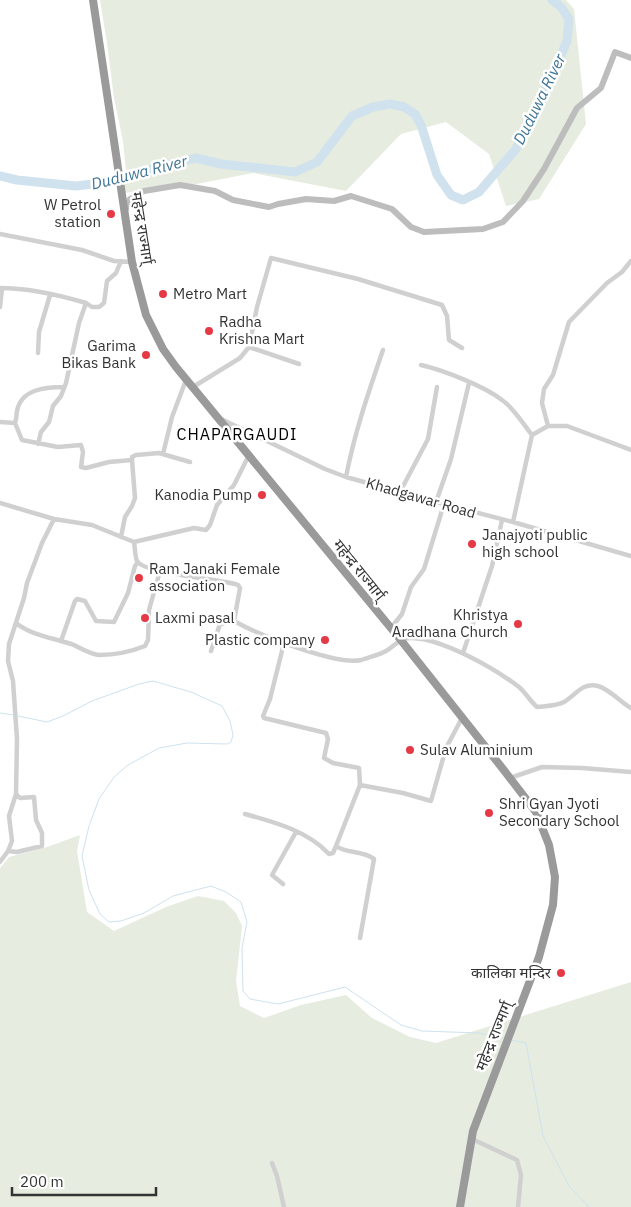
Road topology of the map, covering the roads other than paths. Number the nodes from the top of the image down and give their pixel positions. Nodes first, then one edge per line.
1 (93, 0) edge
2 (631, 58) edge
3 (125, 211) junction
4 (0, 234) edge
5 (121, 261) junction
6 (631, 261) edge
7 (132, 262) junction
8 (1, 289) edge
9 (50, 295) junction
10 (86, 304) junction
11 (0, 307) edge
12 (250, 347) junction
13 (462, 348) dead end
14 (383, 350) dead end
15 (38, 353) dead end
16 (299, 364) dead end
17 (421, 365) dead end
18 (186, 380) junction
19 (470, 382) junction
20 (63, 387) junction
21 (193, 387) junction
22 (437, 387) dead end
23 (218, 418) junction
24 (0, 422) edge
25 (15, 423) junction
26 (548, 426) junction
27 (532, 435) junction
28 (38, 444) junction
29 (631, 450) edge
30 (163, 454) junction
31 (249, 455) junction
32 (132, 460) junction
33 (190, 462) dead end
34 (346, 477) junction
35 (400, 492) junction
36 (436, 502) junction
37 (0, 503) edge
38 (444, 504) junction
39 (54, 519) junction
40 (502, 520) junction
41 (513, 522) junction
42 (121, 538) junction
43 (134, 542) junction
44 (631, 556) edge
45 (138, 562) junction
46 (160, 571) junction
47 (234, 621) junction
48 (16, 623) junction
49 (390, 629) junction
50 (400, 639) junction
51 (61, 641) junction
52 (284, 643) junction
53 (211, 651) dead end
54 (463, 653) junction
55 (631, 708) edge
56 (462, 718) junction
57 (631, 772) edge
58 (510, 778) junction
59 (360, 785) junction
60 (16, 794) junction
61 (245, 814) dead end
62 (296, 832) junction
63 (336, 846) junction
64 (8, 852) junction
65 (274, 856) dead end
66 (281, 858) junction
67 (0, 862) edge
68 (283, 884) dead end
69 (360, 938) dead end
70 (472, 1139) junction
71 (272, 1163) dead end
72 (284, 1207) edge
73 (460, 1207) edge
74 (518, 1207) edge

1 - 3 highway, महेन्द्र राज्मार्ग्
2 - 3 street
3 - 7 highway, महेन्द्र राज्मार्ग्
4 - 5 street
5 - 7 street
5 - 10 street
6 - 26 street
7 - 18 highway, महेन्द्र राज्मार्ग्
8 - 9 street
8 - 11 street
9 - 10 street
9 - 15 street
10 - 20 street
12 - 13 street
12 - 16 street
12 - 21 street
14 - 34 street
17 - 19 street
18 - 21 highway, महेन्द्र राज्मार्ग्
18 - 30 street
19 - 27 street
19 - 36 street
20 - 25 street
20 - 28 street
21 - 23 highway, महेन्द्र राज्मार्ग्
22 - 35 street
23 - 31 highway, महेन्द्र राज्मार्ग्
23 - 34 street, Khadgawar Road
24 - 25 street
25 - 28 street
26 - 27 street
26 - 29 street
27 - 41 street
28 - 32 street
30 - 32 street
30 - 33 street
31 - 43 street
31 - 49 highway, महेन्द्र राज्मार्ग्
32 - 42 street
34 - 35 street, Khadgawar Road
35 - 36 street, Khadgawar Road
36 - 38 street, Khadgawar Road
37 - 39 street
38 - 40 street, Khadgawar Road
38 - 49 street
39 - 42 street
39 - 48 street
40 - 41 street, Khadgawar Road
40 - 54 street
41 - 44 street, Khadgawar Road
42 - 43 street
43 - 45 street
45 - 46 street
45 - 51 street
46 - 47 street
46 - 51 street
47 - 52 street
47 - 53 street
48 - 51 street
48 - 60 street
49 - 50 highway, महेन्द्र राज्मार्ग्
50 - 52 street
50 - 54 street
50 - 56 highway, महेन्द्र राज्मार्ग्
52 - 59 street
54 - 55 street
56 - 58 highway, महेन्द्र राज्मार्ग्
56 - 59 street
57 - 58 street
58 - 70 highway, महेन्द्र राज्मार्ग्
59 - 63 street
60 - 64 street
60 - 64 street
61 - 62 street
62 - 63 street
62 - 66 street
63 - 69 street
64 - 67 street
65 - 66 street
66 - 68 street
70 - 73 highway, महेन्द्र राज्मार्ग्
70 - 74 street
71 - 72 street

